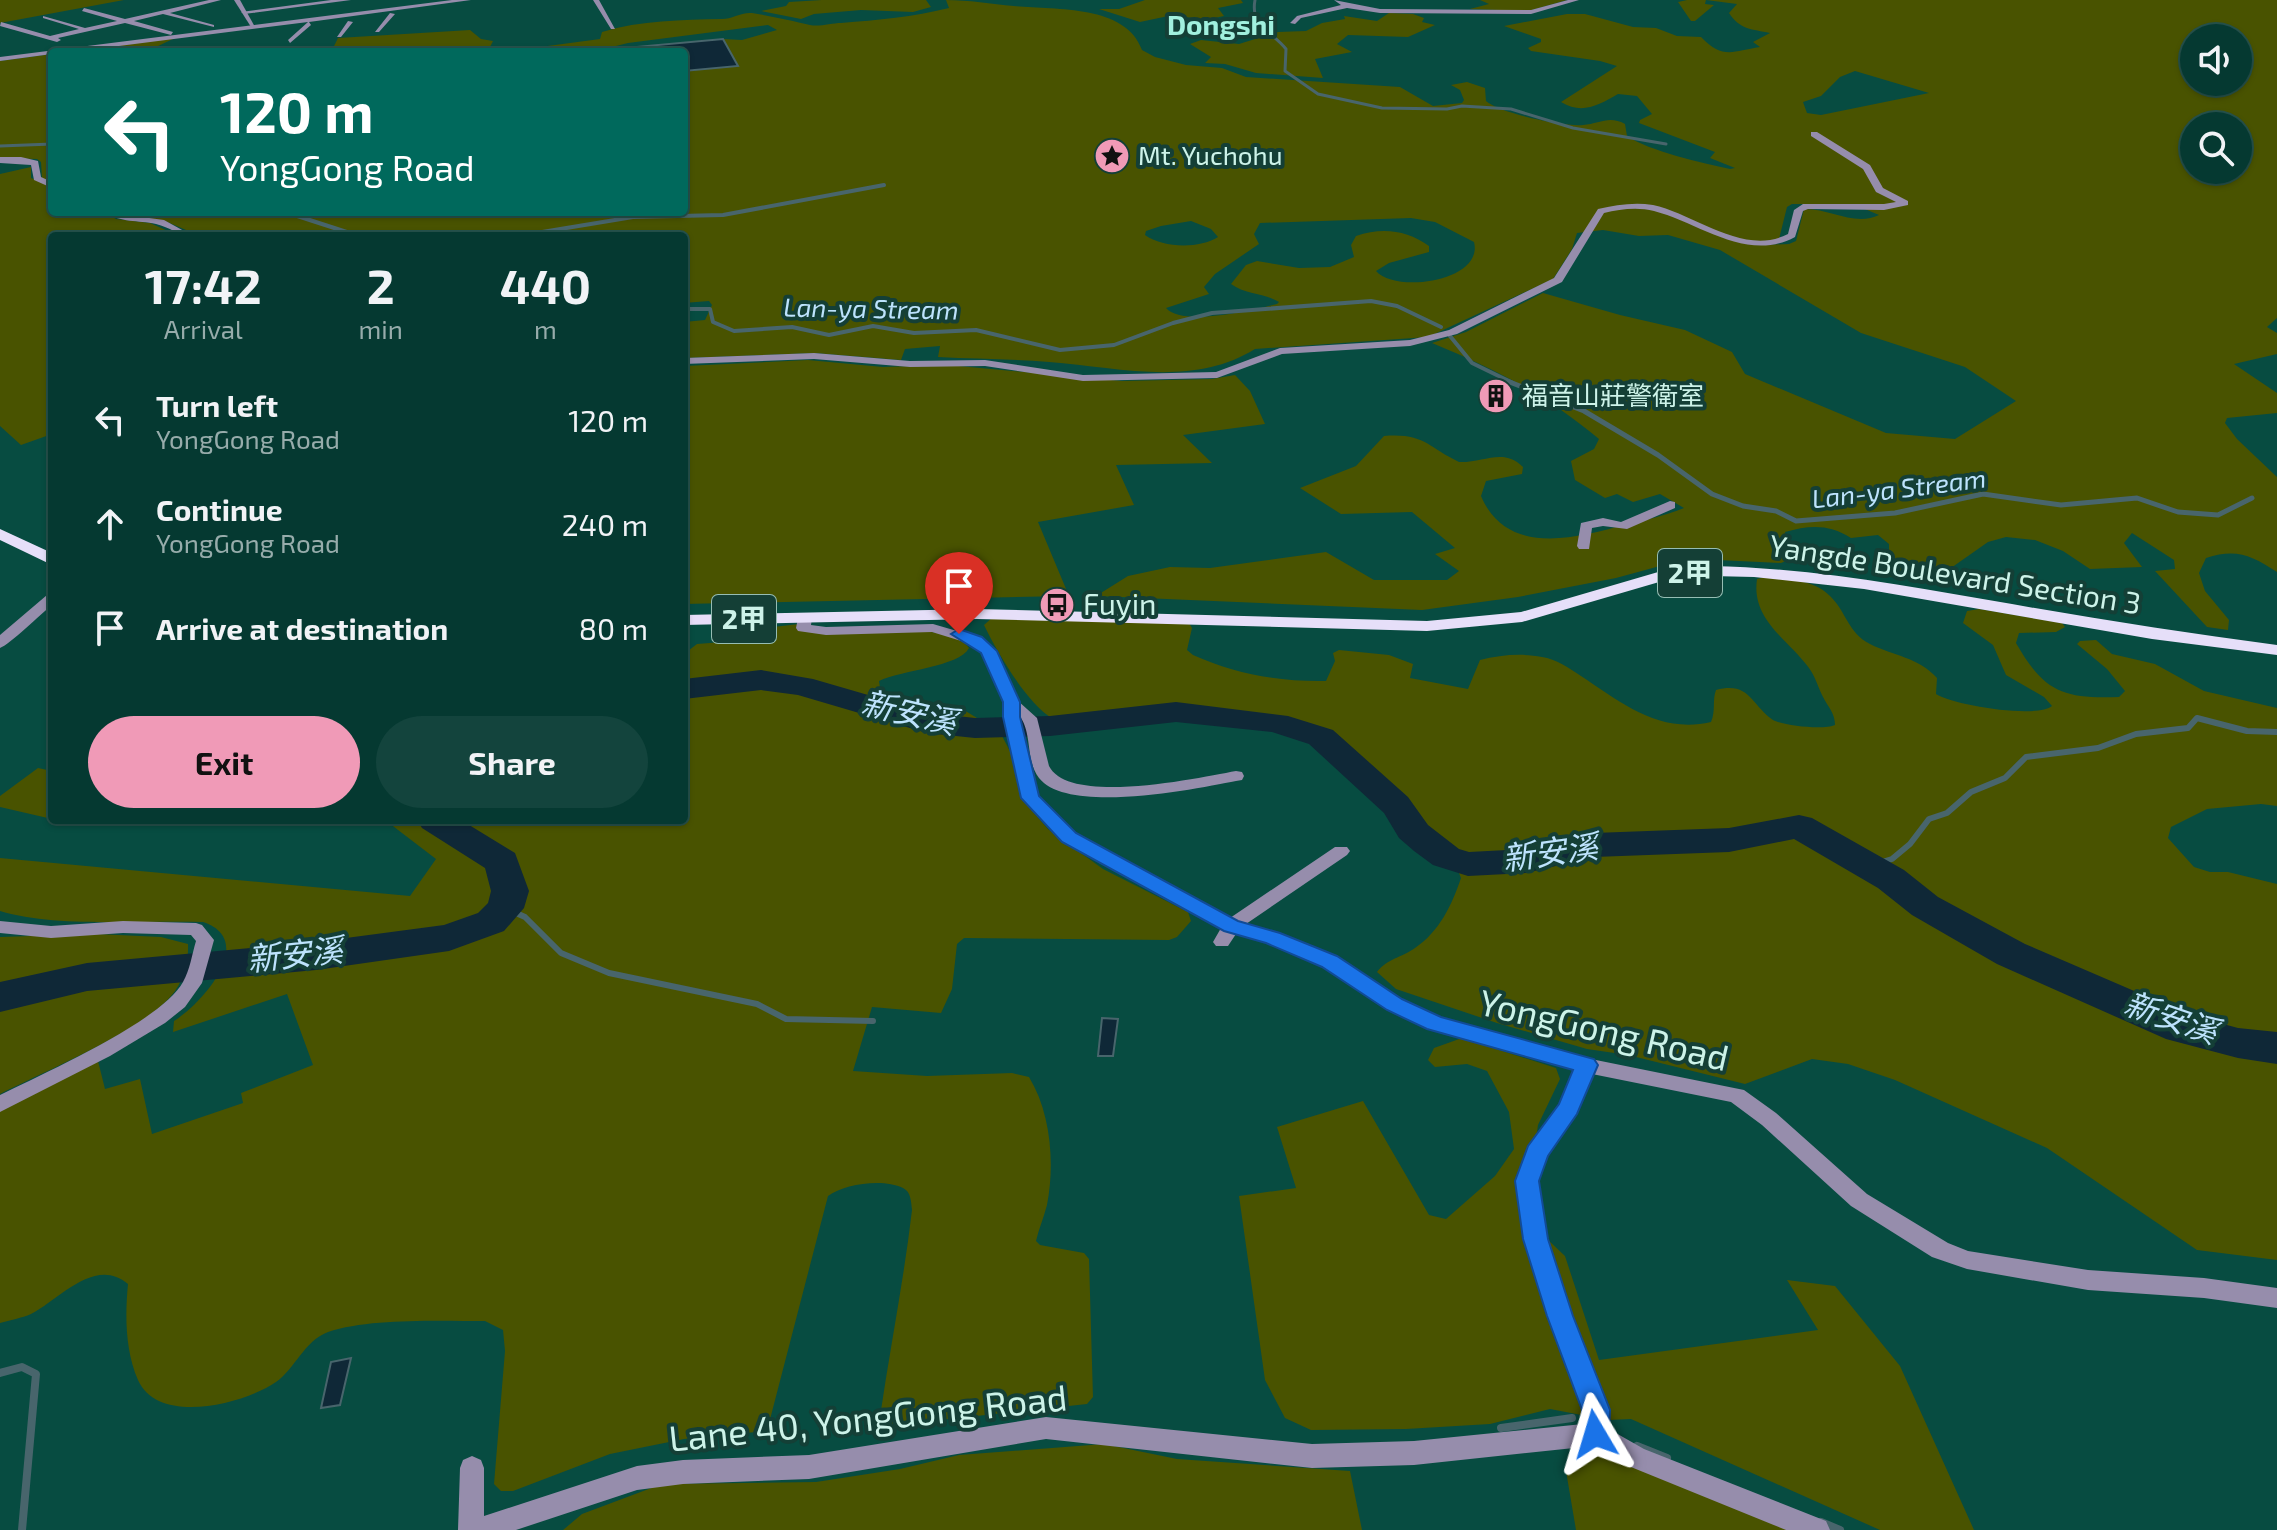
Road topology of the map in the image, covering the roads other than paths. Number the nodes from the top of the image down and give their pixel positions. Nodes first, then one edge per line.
1 (218, 0) edge
2 (237, 0) edge
3 (348, 0) edge
4 (468, 0) edge
5 (596, 0) edge
6 (1337, 0) edge
7 (1576, 0) edge
8 (171, 4) dead end
9 (195, 5) junction
10 (1347, 6) junction
11 (184, 7) junction
12 (121, 9) dead end
13 (84, 10) dead end
14 (221, 11) dead end
15 (244, 12) junction
16 (160, 13) junction
17 (392, 14) dead end
18 (148, 16) junction
19 (45, 17) dead end
20 (125, 21) junction
21 (350, 22) dead end
22 (1293, 23) dead end
23 (1, 24) edge
24 (309, 24) dead end
25 (212, 26) dead end
26 (253, 26) junction
27 (613, 28) dead end
28 (86, 30) junction
29 (377, 31) dead end
30 (171, 33) dead end
31 (339, 36) dead end
32 (50, 38) junction
33 (116, 39) dead end
34 (290, 41) dead end
35 (70, 43) dead end
36 (84, 48) edge
37 (48, 53) edge
38 (0, 59) edge
39 (1814, 134) dead end
40 (0, 160) edge
41 (48, 183) edge
42 (118, 216) edge
43 (180, 232) edge
44 (688, 361) edge
45 (1670, 505) dead end
46 (0, 534) edge
47 (1584, 546) dead end
48 (48, 558) edge
49 (48, 601) edge
50 (805, 618) junction
51 (688, 620) edge
52 (0, 644) edge
53 (2277, 650) edge
54 (1011, 710) junction
55 (1026, 737) junction
56 (1236, 776) dead end
57 (1341, 851) dead end
58 (0, 927) edge
59 (1226, 934) junction
60 (1586, 1065) junction
61 (0, 1104) edge
62 (2277, 1298) edge
63 (1595, 1434) junction
64 (472, 1468) dead end
65 (471, 1530) edge
66 (479, 1530) edge
67 (1817, 1530) edge

1 - 9 street
2 - 15 street
3 - 15 street
4 - 26 street
5 - 27 street
6 - 10 street
7 - 10 street
8 - 11 street
9 - 11 street
9 - 14 street
10 - 22 street
11 - 16 street
12 - 18 street
13 - 20 street
15 - 26 street
16 - 18 street
16 - 25 street
17 - 29 street
18 - 20 street
19 - 28 street
20 - 28 street
20 - 30 street
21 - 31 street
23 - 32 street
24 - 34 street
26 - 36 street
28 - 32 street
28 - 33 street
32 - 35 street
37 - 38 street
39 - 44 street
40 - 41 street
42 - 43 street
45 - 47 street
46 - 48 main road
49 - 52 street
50 - 51 main road, 2甲
50 - 53 main road, Yangde Boulevard Section 3 / 2甲
50 - 54 street
54 - 55 street
54 - 55 street
55 - 56 street
55 - 59 street, YongGong Road
57 - 59 street
58 - 61 street
59 - 60 street, YongGong Road
60 - 62 street, YongGong Road
60 - 63 street
63 - 66 street, Lane 40, YongGong Road
63 - 67 street
64 - 65 street

